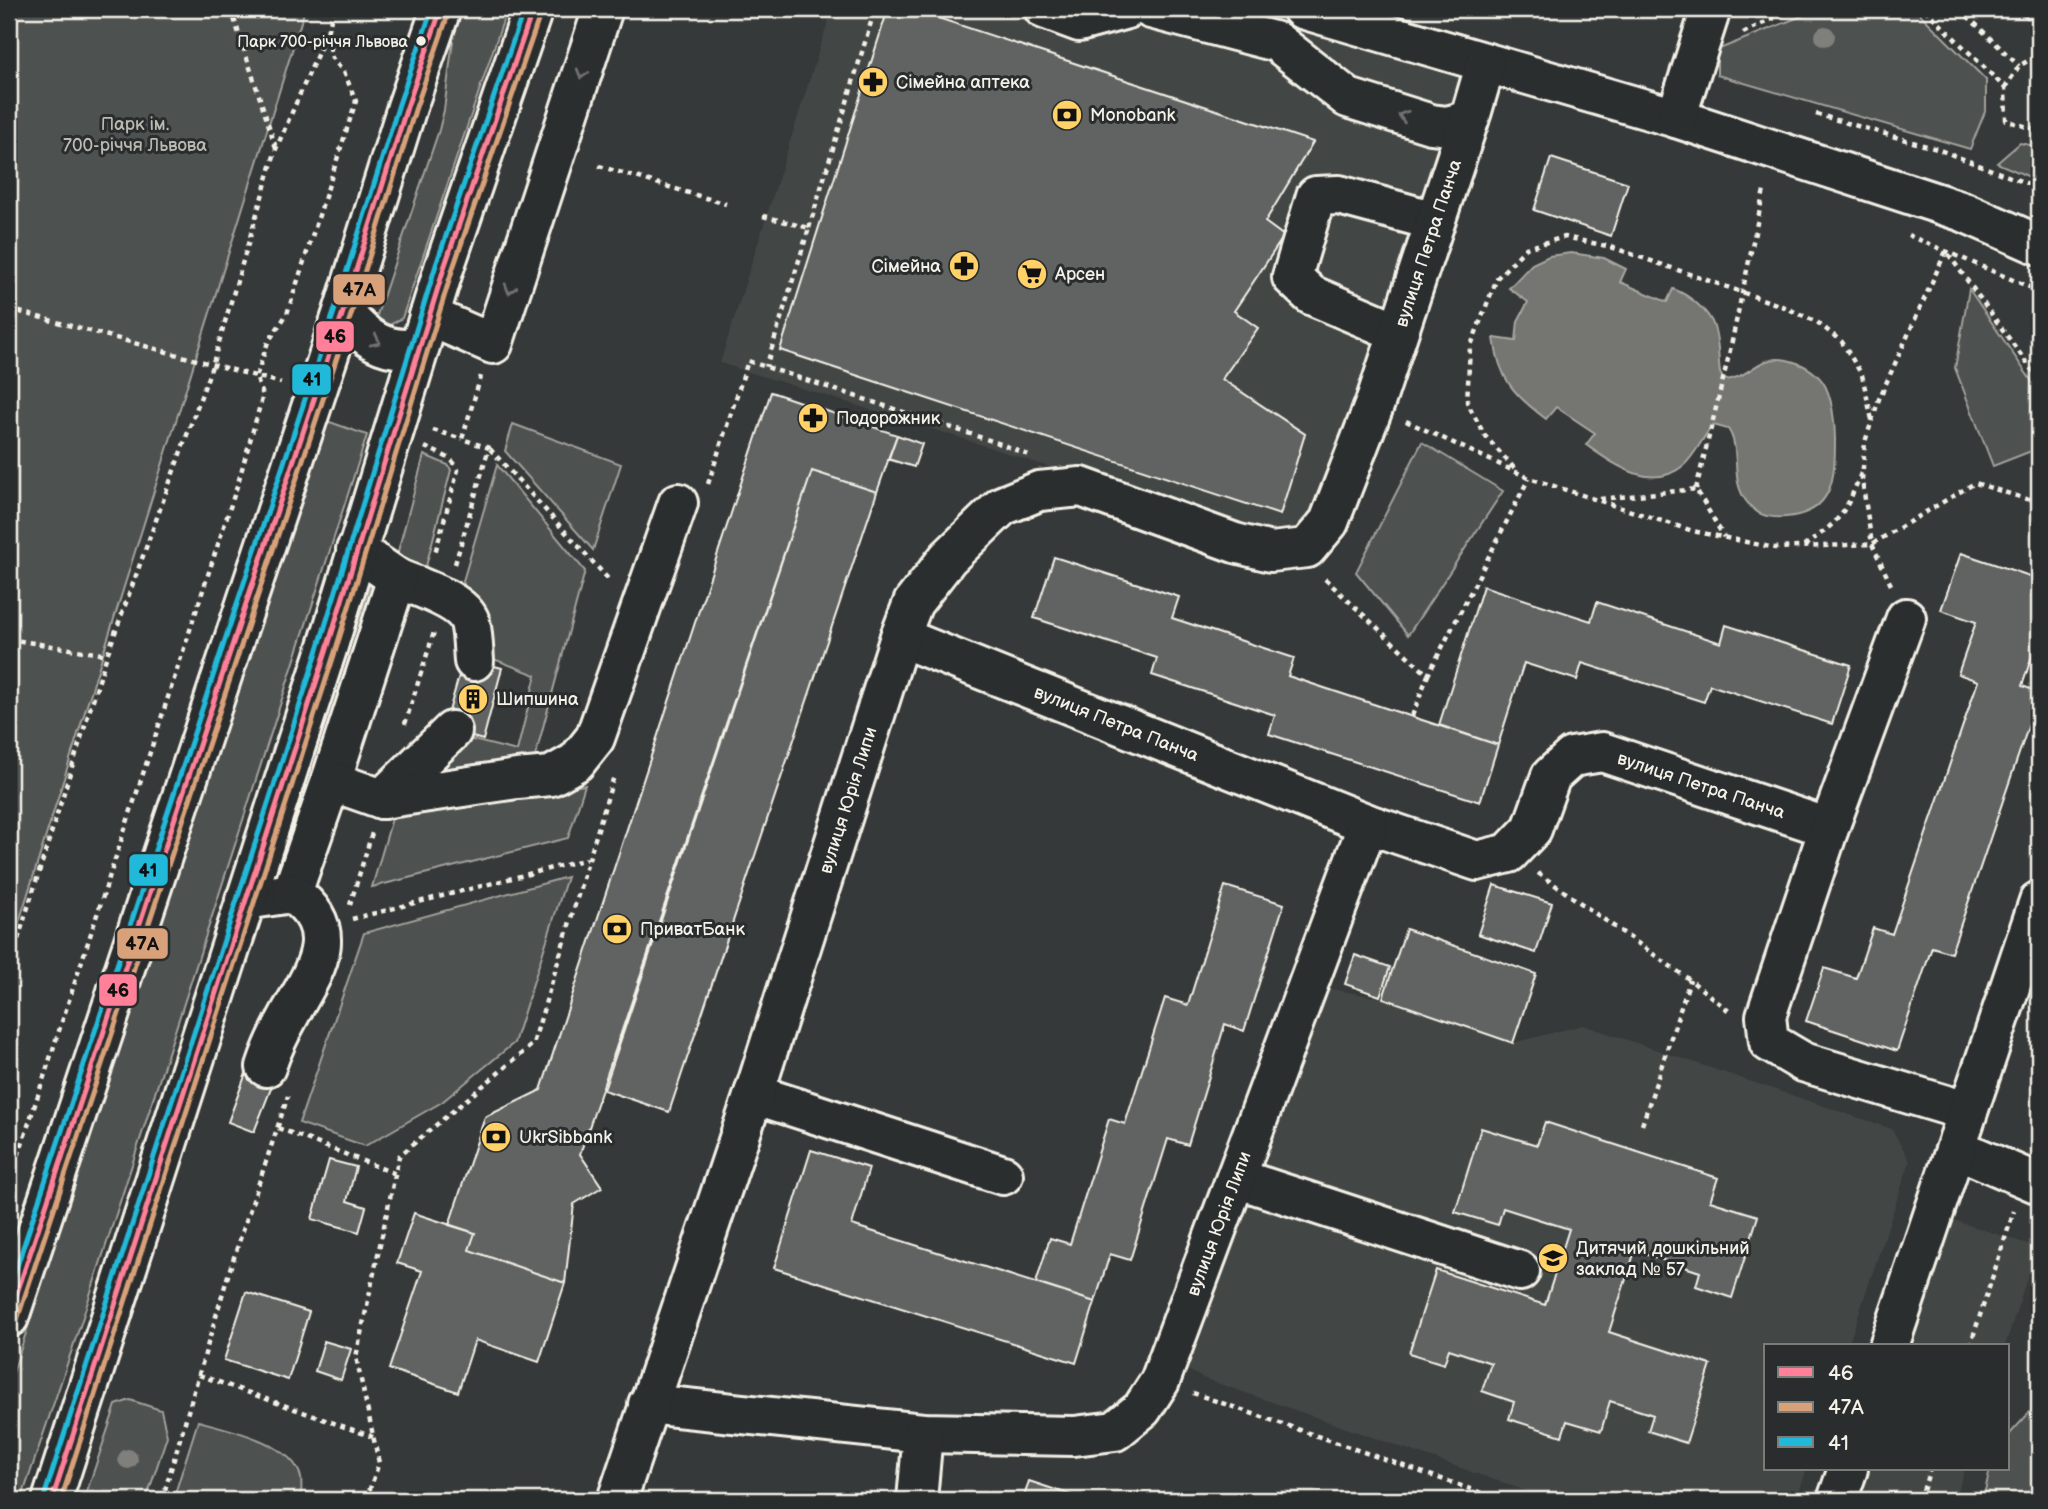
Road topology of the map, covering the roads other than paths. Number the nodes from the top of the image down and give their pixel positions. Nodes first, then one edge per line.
1 (441, 9) edge
2 (533, 9) edge
3 (603, 9) edge
4 (1044, 9) edge
5 (1127, 9) edge
6 (1151, 9) edge
7 (1302, 9) edge
8 (1711, 9) edge
9 (1486, 63) junction
10 (1676, 118) junction
11 (1469, 120) junction
12 (1435, 221) junction
13 (2039, 245) edge
14 (343, 312) junction
15 (424, 332) junction
16 (1398, 332) junction
17 (691, 498) road end
18 (356, 551) junction
19 (422, 589) junction
20 (1906, 618) road end
21 (900, 637) junction
22 (474, 661) dead end
23 (452, 731) dead end
24 (331, 780) junction
25 (382, 799) junction
26 (1368, 824) junction
27 (1829, 828) junction
28 (292, 893) junction
29 (245, 900) junction
30 (2039, 901) edge
31 (278, 1078) road end
32 (754, 1094) junction
33 (1966, 1111) junction
34 (1955, 1151) junction
35 (1003, 1175) dead end
36 (1236, 1178) junction
37 (2032, 1181) edge
38 (1520, 1271) dead end
39 (9, 1317) edge
40 (1890, 1344) edge
41 (648, 1404) junction
42 (923, 1433) junction
43 (1848, 1470) edge
44 (52, 1500) edge
45 (617, 1500) edge
46 (918, 1500) edge
47 (1837, 1500) edge

1 - 14 main road
2 - 15 main road
3 -> 15 main road
4 - 5 main road
11 -> 6 main road
7 - 9 main road
8 - 10 main road
9 - 10 main road
9 - 11 main road, вулиця Петра Панча
10 - 13 main road
11 - 12 main road, вулиця Петра Панча
12 - 16 main road, вулиця Петра Панча
12 - 16 main road
14 -> 15 main road
14 - 39 main road
15 - 18 main road
16 - 21 main road, вулиця Петра Панча
17 - 25 main road
18 - 19 main road
18 - 29 main road
19 - 22 main road
19 - 24 main road
20 - 27 main road
21 - 26 main road, вулиця Петра Панча
21 - 32 main road, вулиця Юрія Липи
23 - 25 main road
24 - 25 main road
24 - 28 main road
26 - 27 main road, вулиця Петра Панча
26 - 36 main road, вулиця Юрія Липи
27 - 33 main road
28 - 29 main road
28 - 31 main road
29 - 44 main road
30 - 33 main road
32 - 35 main road
32 - 41 main road, вулиця Юрія Липи
33 - 34 main road
34 - 37 main road
34 - 40 main road
36 - 38 main road
36 - 42 main road, вулиця Юрія Липи
41 - 42 main road, вулиця Юрія Липи
41 - 45 main road, вулиця Юрія Липи
42 - 46 main road
43 - 47 main road

